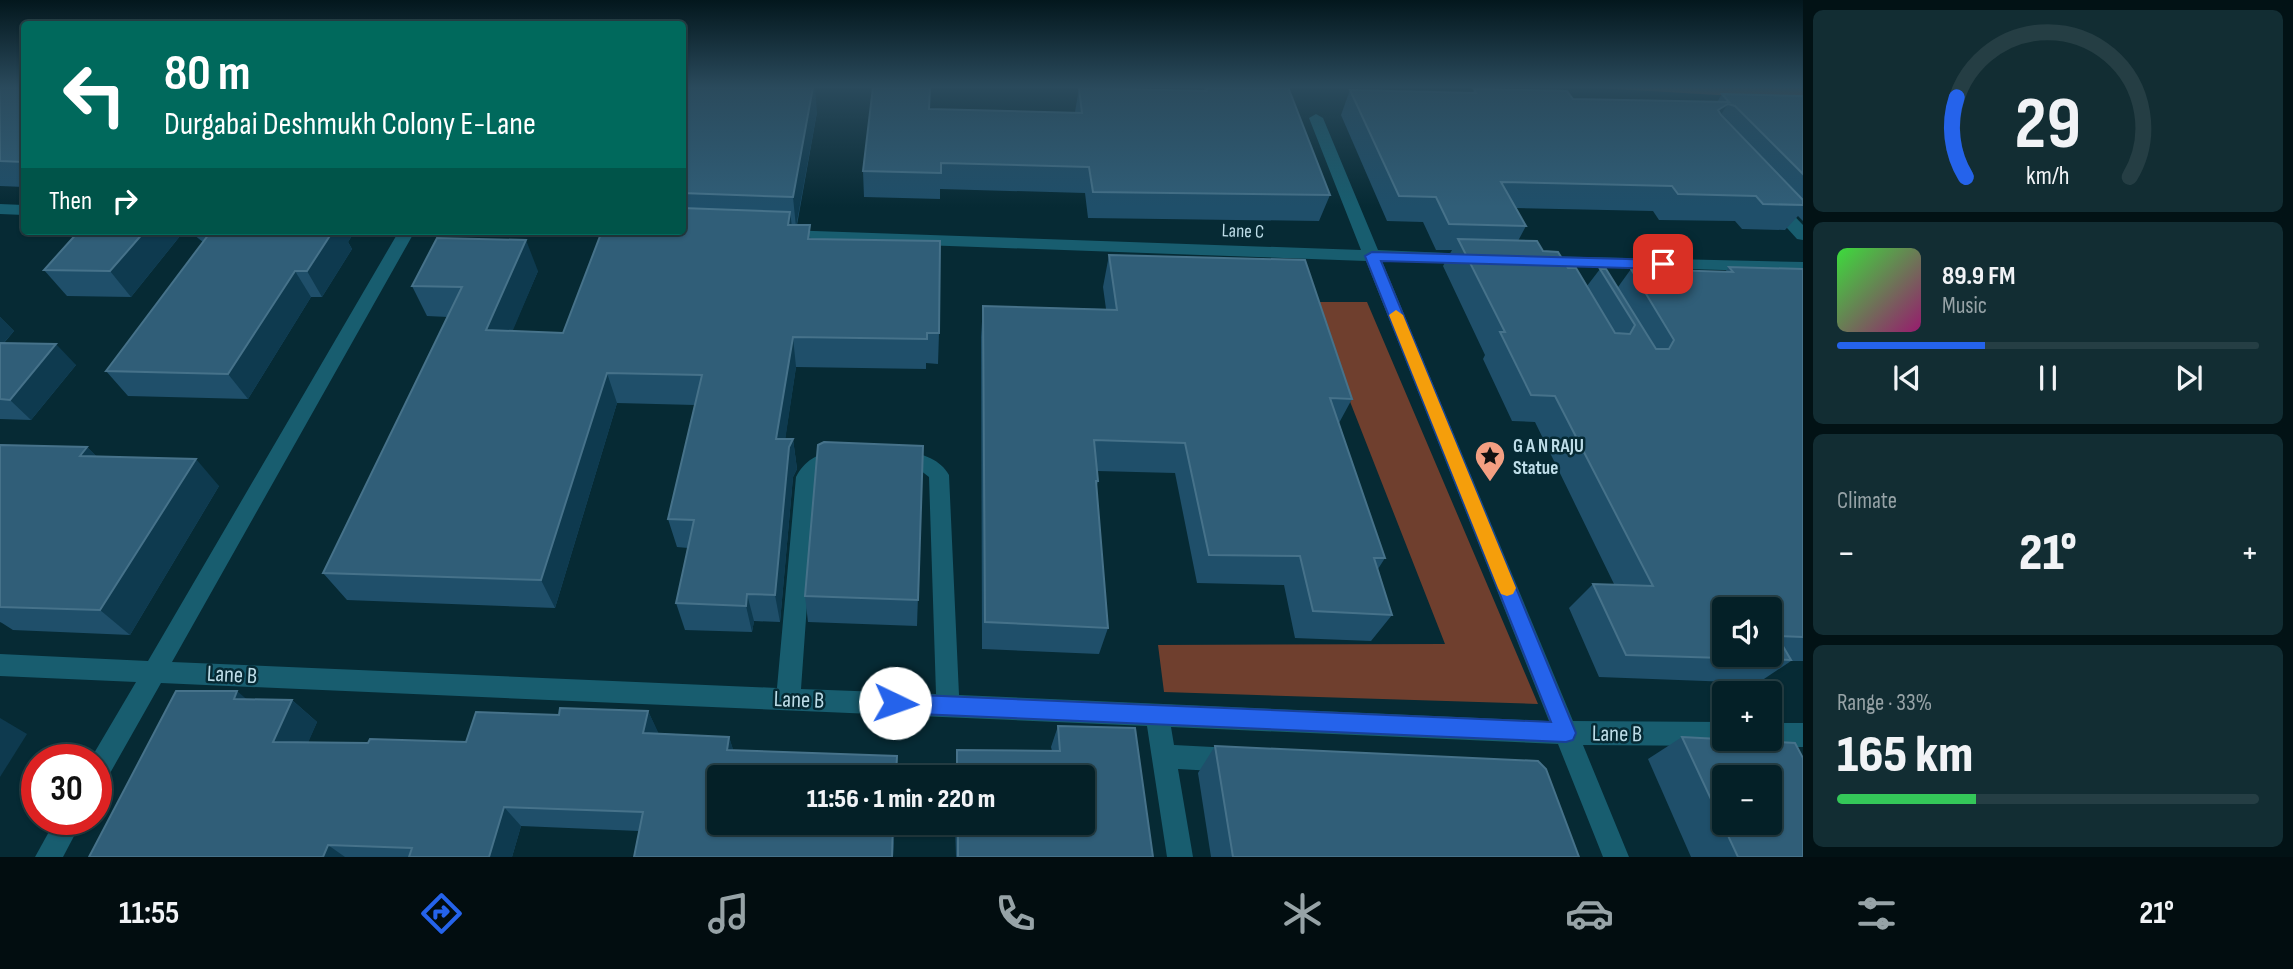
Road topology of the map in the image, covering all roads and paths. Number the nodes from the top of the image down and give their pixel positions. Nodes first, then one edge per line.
1 (1320, 127) edge
2 (1766, 195) edge
3 (765, 234) edge
4 (405, 235) edge
5 (1803, 235) edge
6 (1372, 256) junction
7 (1494, 260) edge
8 (1522, 261) edge
9 (1803, 267) edge
10 (0, 665) edge
11 (155, 671) junction
12 (788, 699) junction
13 (948, 706) junction
14 (1157, 714) junction
15 (1566, 733) junction
16 (1712, 734) edge
17 (1782, 735) edge
18 (1803, 735) edge
19 (112, 745) edge
20 (1164, 756) junction
21 (1261, 761) edge
22 (61, 835) edge
23 (48, 857) edge
24 (1180, 857) edge
25 (1616, 857) edge

1 - 6 street
2 - 5 street
3 - 6 street, Lane C
4 - 11 street
6 - 7 street, Lane C
6 - 15 street
8 - 9 street
10 - 11 street, Lane B
11 - 12 street, Lane B
11 - 19 street
12 - 13 street, Lane B
12 - 13 street
13 - 14 street, Lane B
14 - 15 street, Lane B
14 - 20 street
15 - 16 street, Lane B
15 - 25 street
17 - 18 street
20 - 21 street
20 - 24 street
22 - 23 street

